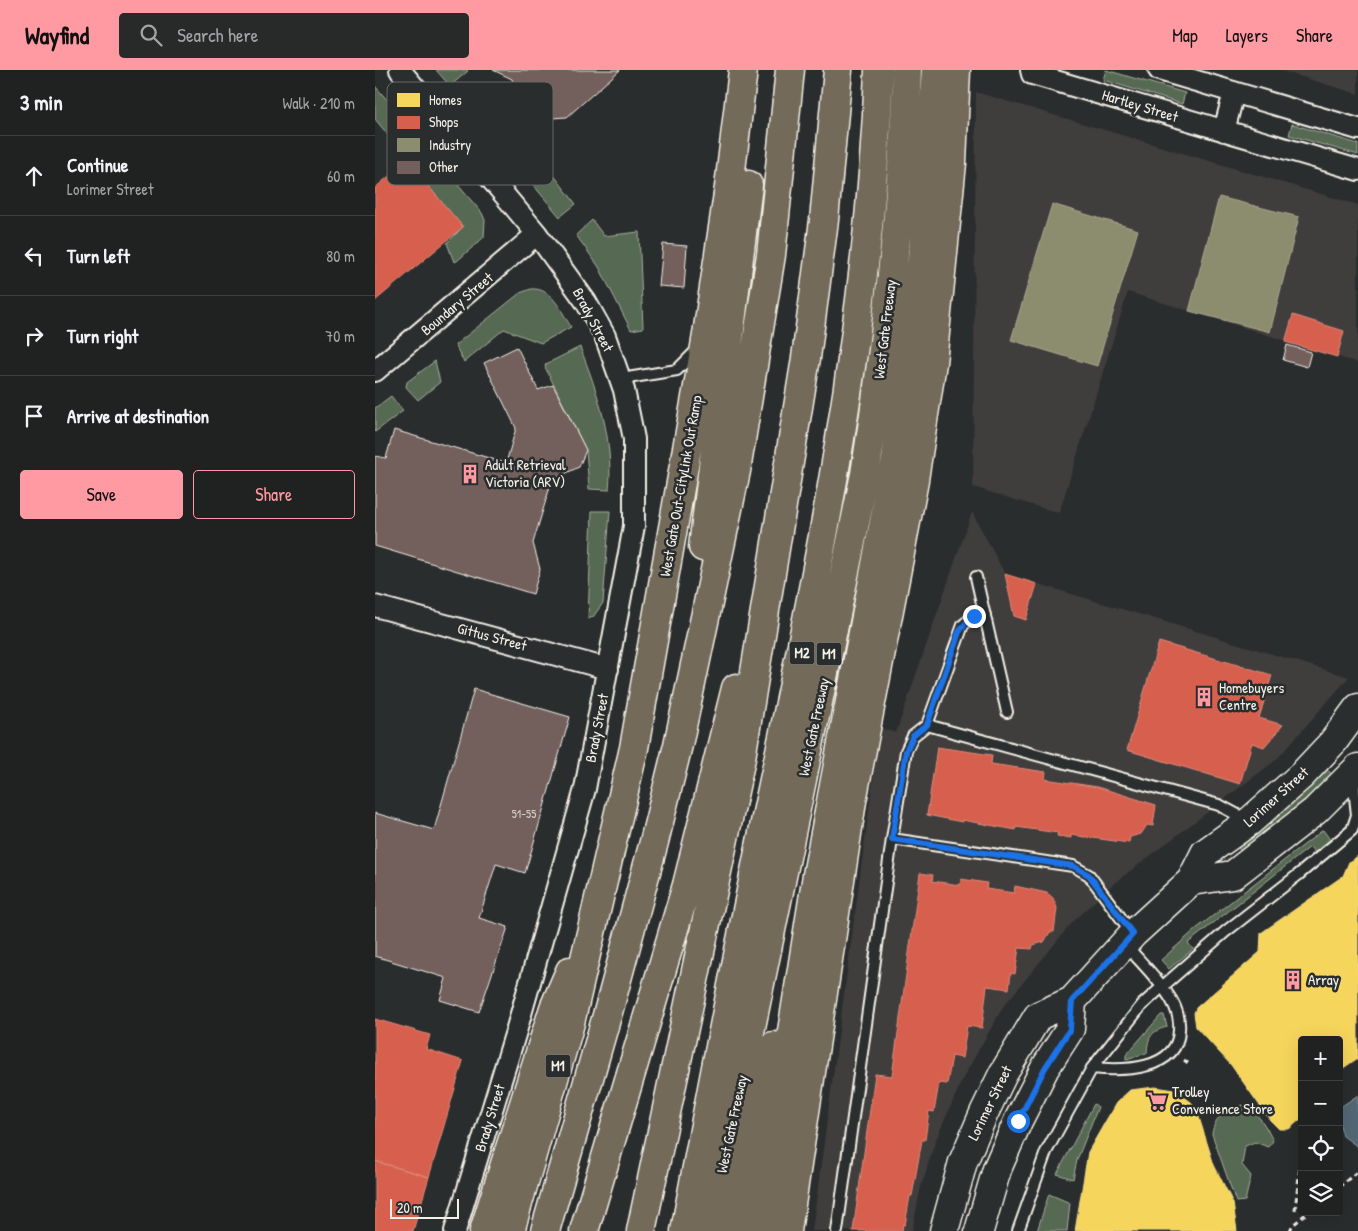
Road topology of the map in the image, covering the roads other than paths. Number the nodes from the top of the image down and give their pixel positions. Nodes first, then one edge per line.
1 (400, 70) edge
2 (743, 70) edge
3 (761, 70) edge
4 (790, 70) edge
5 (838, 70) edge
6 (879, 70) edge
7 (907, 70) edge
8 (936, 70) edge
9 (957, 70) edge
10 (1031, 70) edge
11 (1159, 70) edge
12 (410, 82) edge
13 (1234, 92) junction
14 (1358, 129) edge
15 (1224, 131) junction
16 (1358, 170) edge
17 (496, 185) edge
18 (537, 234) junction
19 (706, 341) junction
20 (375, 371) edge
21 (621, 379) junction
22 (786, 488) junction
23 (976, 577) dead end
24 (375, 606) edge
25 (985, 616) junction
26 (608, 669) junction
27 (1358, 708) edge
28 (1007, 712) dead end
29 (927, 725) junction
30 (678, 744) junction
31 (1355, 772) edge
32 (1250, 821) junction
33 (892, 839) junction
34 (817, 875) junction
35 (1191, 881) junction
36 (600, 900) junction
37 (1129, 939) junction
38 (1162, 987) junction
39 (1072, 1001) junction
40 (1092, 1068) junction
41 (787, 1226) edge
42 (455, 1231) edge
43 (484, 1231) edge
44 (510, 1231) edge
45 (545, 1231) edge
46 (584, 1231) edge
47 (641, 1231) edge
48 (685, 1231) edge
49 (709, 1231) edge
50 (733, 1231) edge
51 (760, 1231) edge
52 (837, 1231) edge
53 (944, 1231) edge
54 (979, 1231) edge
55 (1018, 1231) edge

1 - 12 street, Brady Street
2 - 19 highway, West Gate Out-CityLink Out Ramp / M1
3 - 30 highway
4 - 30 highway
5 - 22 highway
6 - 48 highway, M2
7 - 49 highway, West Gate Freeway / M1
8 - 34 highway
9 - 41 highway
10 - 15 street, Hartley Street
11 - 13 street
13 - 14 street
13 - 15 street
15 - 16 street, Hartley Street
17 - 18 street, Brady Street
18 - 20 street, Boundary Street
18 - 21 street, Brady Street
19 - 21 lane
19 - 36 highway, West Gate Out-CityLink Out Ramp / M1
21 - 26 street, Brady Street
22 - 46 highway
22 - 47 highway
23 - 25 lane
24 - 26 street, Gittus Street
25 - 28 lane
25 - 29 lane
26 - 42 street, Brady Street
27 - 32 main road, Lorimer Street
29 - 32 lane
29 - 33 lane
30 - 45 highway
31 - 35 main road
31 - 38 lane
32 - 35 main road, Lorimer Street
33 - 37 lane
33 - 52 lane
34 - 50 highway
34 - 51 highway
35 - 37 main road, Lorimer Street
36 - 43 highway
36 - 44 highway, M1
37 - 38 lane
37 - 39 main road, Lorimer Street
38 - 40 lane
38 - 40 lane
39 - 53 main road, Lorimer Street
39 - 54 main road
40 - 55 lane

